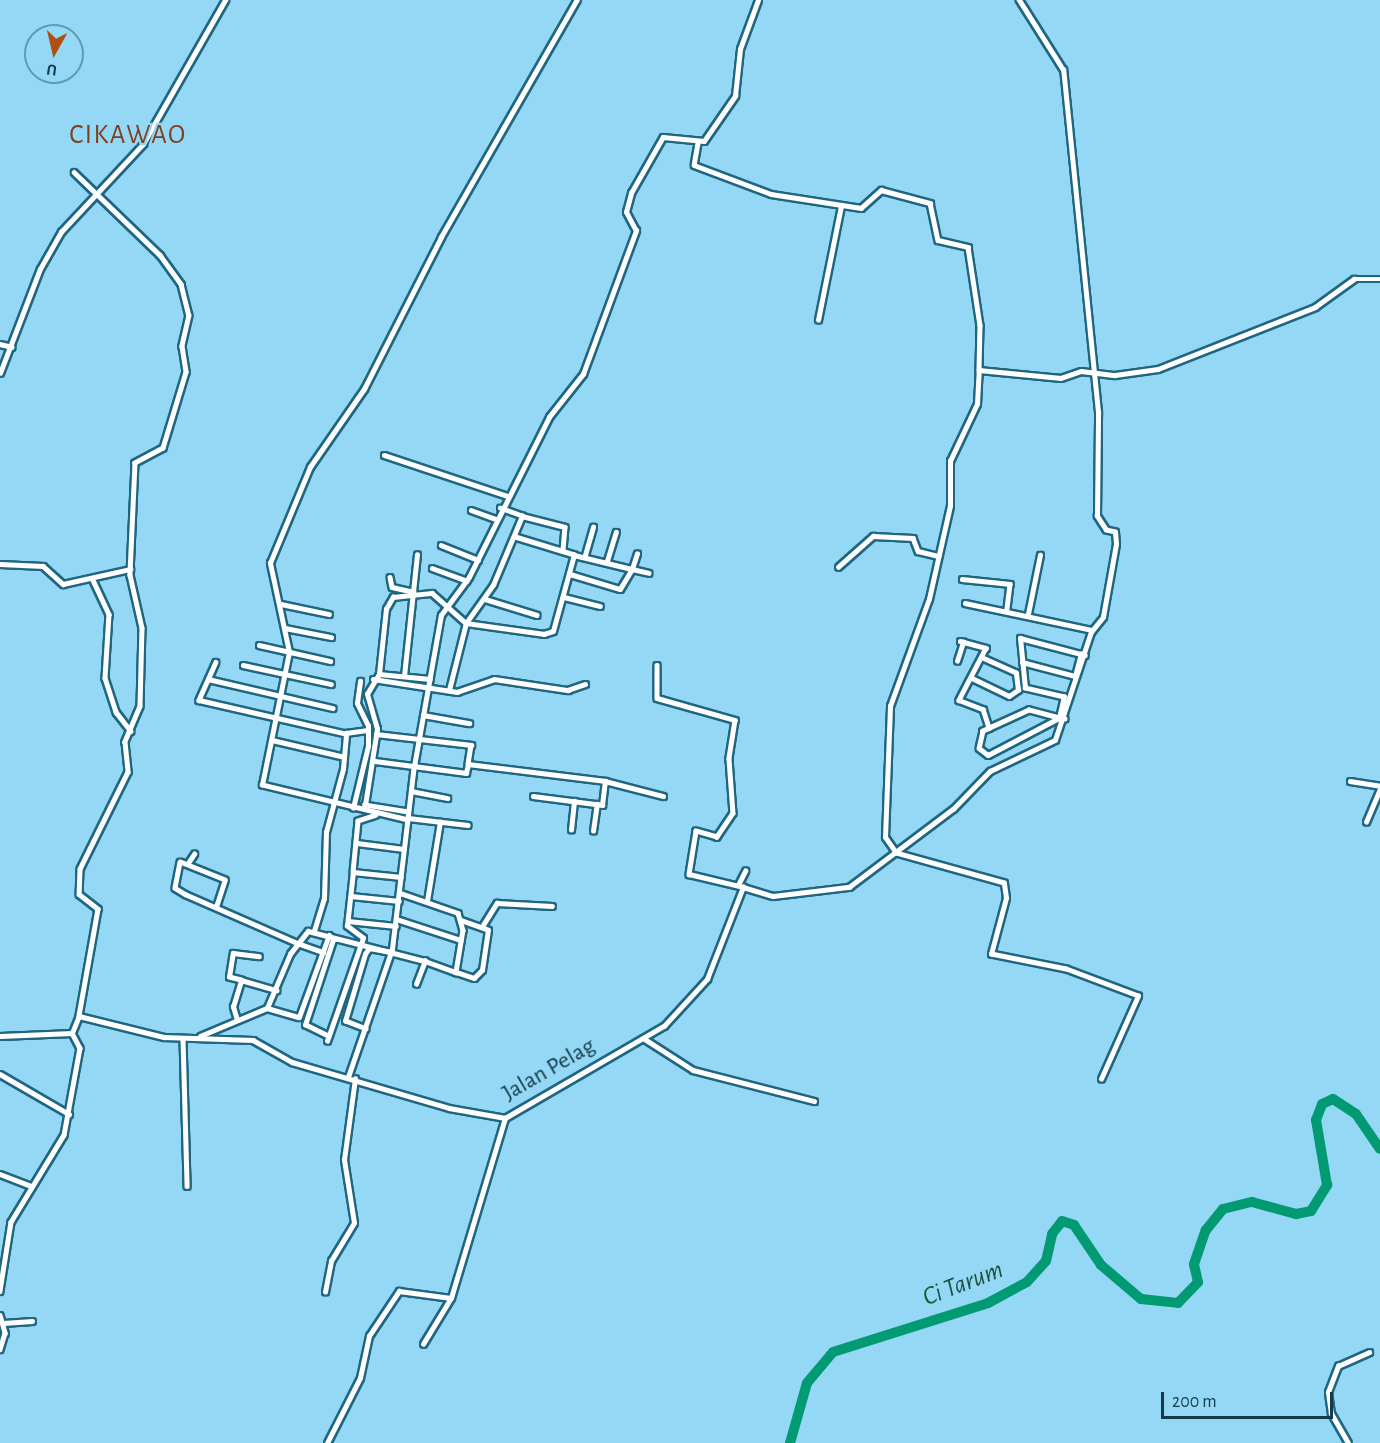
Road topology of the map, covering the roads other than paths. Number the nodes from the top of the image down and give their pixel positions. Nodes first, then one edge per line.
1 (225, 0) edge
2 (577, 0) edge
3 (758, 0) edge
4 (1019, 0) edge
5 (698, 143) junction
6 (74, 172) dead end
7 (96, 190) junction
8 (841, 206) junction
9 (1380, 279) edge
10 (818, 320) dead end
11 (0, 344) edge
12 (12, 347) junction
13 (979, 370) junction
14 (1094, 372) junction
15 (0, 373) edge
16 (384, 455) dead end
17 (508, 496) junction
18 (500, 508) junction
19 (471, 510) dead end
20 (522, 516) junction
21 (496, 519) junction
22 (593, 527) dead end
23 (616, 532) dead end
24 (515, 537) junction
25 (441, 544) dead end
26 (563, 551) junction
27 (637, 554) dead end
28 (417, 555) dead end
29 (574, 555) junction
30 (585, 555) junction
31 (1040, 555) dead end
32 (938, 556) junction
33 (478, 560) junction
34 (607, 561) junction
35 (0, 564) edge
36 (838, 567) dead end
37 (432, 568) dead end
38 (130, 569) junction
39 (632, 569) junction
40 (649, 573) dead end
41 (570, 574) junction
42 (390, 577) dead end
43 (962, 579) dead end
44 (93, 580) junction
45 (467, 581) junction
46 (412, 593) junction
47 (564, 597) junction
48 (485, 599) junction
49 (965, 603) dead end
50 (281, 604) junction
51 (600, 606) dead end
52 (446, 607) junction
53 (1007, 609) junction
54 (329, 614) dead end
55 (1028, 614) junction
56 (537, 615) dead end
57 (466, 623) junction
58 (285, 628) junction
59 (1092, 630) junction
60 (331, 637) dead end
61 (259, 645) dead end
62 (289, 652) junction
63 (1083, 655) junction
64 (984, 659) junction
65 (330, 661) dead end
66 (957, 661) dead end
67 (216, 662) dead end
68 (1022, 662) junction
69 (243, 665) dead end
70 (657, 665) dead end
71 (379, 674) junction
72 (287, 675) junction
73 (404, 676) junction
74 (972, 678) junction
75 (208, 679) junction
76 (373, 679) junction
77 (430, 680) junction
78 (360, 681) dead end
79 (331, 684) dead end
80 (585, 684) dead end
81 (429, 687) junction
82 (449, 690) junction
83 (283, 697) junction
84 (333, 708) dead end
85 (423, 715) junction
86 (278, 718) junction
87 (1062, 719) junction
88 (469, 723) dead end
89 (989, 728) junction
90 (368, 730) junction
91 (132, 731) junction
92 (343, 733) dead end
93 (376, 734) junction
94 (419, 738) junction
95 (272, 740) junction
96 (341, 756) dead end
97 (375, 761) junction
98 (468, 764) junction
99 (414, 766) junction
100 (604, 781) junction
101 (1350, 781) dead end
102 (1380, 787) edge
103 (411, 791) junction
104 (533, 796) dead end
105 (663, 796) dead end
106 (447, 798) dead end
107 (335, 801) junction
108 (574, 801) junction
109 (597, 804) junction
110 (353, 808) junction
111 (379, 815) junction
112 (408, 817) junction
113 (440, 822) junction
114 (1366, 822) dead end
115 (468, 825) dead end
116 (571, 830) dead end
117 (594, 831) dead end
118 (357, 843) junction
119 (404, 849) junction
120 (896, 853) junction
121 (194, 854) dead end
122 (188, 863) junction
123 (745, 871) dead end
124 (353, 872) junction
125 (401, 877) junction
126 (741, 886) junction
127 (400, 893) junction
128 (351, 896) junction
129 (399, 901) junction
130 (427, 901) junction
131 (552, 906) dead end
132 (216, 907) junction
133 (396, 919) junction
134 (348, 921) junction
135 (462, 921) junction
136 (483, 925) junction
137 (396, 926) junction
138 (314, 931) junction
139 (329, 935) junction
140 (461, 940) junction
141 (297, 943) junction
142 (360, 944) junction
143 (392, 951) junction
144 (322, 952) junction
145 (259, 956) dead end
146 (424, 961) junction
147 (456, 972) junction
148 (241, 980) junction
149 (416, 984) dead end
150 (277, 990) junction
151 (267, 1008) junction
152 (79, 1016) junction
153 (237, 1020) junction
154 (366, 1029) junction
155 (72, 1033) junction
156 (0, 1036) edge
157 (198, 1037) junction
158 (643, 1038) junction
159 (183, 1039) junction
160 (0, 1074) edge
161 (348, 1077) junction
162 (355, 1079) junction
163 (1101, 1079) dead end
164 (814, 1101) dead end
165 (69, 1114) junction
166 (505, 1118) junction
167 (0, 1174) edge
168 (32, 1186) junction
169 (187, 1186) dead end
170 (0, 1291) edge
171 (325, 1292) dead end
172 (451, 1298) junction
173 (0, 1315) edge
174 (32, 1321) dead end
175 (3, 1323) junction
176 (423, 1344) dead end
177 (0, 1349) edge
178 (1369, 1352) dead end
179 (327, 1443) edge
180 (1348, 1443) edge

1 - 7 street
2 - 50 street
3 - 5 street
4 - 14 street
5 - 8 street
5 - 17 street
6 - 7 street
7 - 12 street
7 - 38 street
8 - 10 street
8 - 13 street
9 - 14 street
11 - 12 street
12 - 15 street
13 - 14 street
13 - 32 street
14 - 59 street
16 - 17 street
17 - 18 street
18 - 20 street
18 - 21 street
19 - 21 street
20 - 24 street
20 - 26 street
21 - 33 street
22 - 30 street
23 - 34 street
24 - 26 street
24 - 48 street
25 - 33 street
26 - 29 street
27 - 39 street
28 - 46 street
29 - 30 street
29 - 41 street
30 - 34 street
31 - 55 street
32 - 36 street
32 - 120 street
33 - 45 street
34 - 39 street
35 - 44 street
37 - 45 street
38 - 44 street
38 - 91 street
39 - 40 street
39 - 41 street
41 - 47 street
42 - 46 street
43 - 53 street
44 - 91 street
45 - 52 street
46 - 52 street
46 - 71 street
46 - 73 street
47 - 51 street
47 - 57 street
48 - 56 street
48 - 57 street
49 - 53 street
50 - 54 street
50 - 58 street
52 - 57 street
52 - 77 street
53 - 55 street
55 - 59 street
57 - 82 street
58 - 60 street
58 - 62 street
59 - 63 street
61 - 62 street
62 - 65 street
62 - 72 street
63 - 68 street
63 - 68 street
63 - 87 street
64 - 66 street
64 - 74 street
64 - 74 street
67 - 75 street
68 - 87 street
69 - 72 street
70 - 126 street
71 - 73 street
71 - 76 street
72 - 79 street
72 - 83 street
73 - 77 street
74 - 89 street
75 - 83 street
75 - 86 street
76 - 81 street
76 - 93 street
77 - 81 street
78 - 90 street
80 - 82 street
81 - 82 street
81 - 85 street
83 - 84 street
83 - 86 street
85 - 88 street
85 - 94 street
86 - 92 street
86 - 95 street
87 - 89 street
87 - 89 street
87 - 120 street
90 - 107 street
90 - 110 street
91 - 152 street
93 - 94 street
93 - 97 street
94 - 98 street
94 - 99 street
95 - 96 street
95 - 107 street
97 - 99 street
97 - 112 street
98 - 99 street
98 - 100 street
99 - 103 street
100 - 105 street
100 - 109 street
101 - 102 street
102 - 114 street
103 - 106 street
103 - 112 street
104 - 108 street
107 - 110 street
107 - 138 street
108 - 109 street
108 - 116 street
109 - 117 street
110 - 111 street
111 - 112 street
111 - 118 street
112 - 113 street
112 - 119 street
113 - 115 street
113 - 130 street
118 - 119 street
118 - 124 street
119 - 125 street
120 - 126 street
120 - 163 street
121 - 122 street
122 - 132 street
122 - 132 street
123 - 126 street, Jalan Pelag
124 - 125 street
124 - 128 street
125 - 127 street
126 - 158 street, Jalan Pelag
127 - 129 street
127 - 130 street
128 - 129 street
128 - 134 street
129 - 133 street
130 - 135 street
131 - 136 street
132 - 141 street
133 - 137 street
133 - 140 street
134 - 137 street
134 - 142 street
135 - 136 street
135 - 140 street
136 - 147 street
137 - 143 street
138 - 139 street
138 - 141 street
139 - 142 street
139 - 144 street
140 - 147 street
141 - 144 street
141 - 150 street
142 - 142 street
142 - 143 street
143 - 146 street
143 - 154 street
143 - 154 street
144 - 151 street
145 - 148 street
146 - 147 street
146 - 149 street
148 - 150 street
148 - 153 street
150 - 151 street
151 - 153 street
152 - 155 street
152 - 159 street, Jalan Pelag
153 - 157 street
154 - 161 street
155 - 156 street
155 - 165 street
157 - 159 street, Jalan Pelag
157 - 161 street, Jalan Pelag
158 - 164 street
158 - 166 street, Jalan Pelag
159 - 169 street
160 - 165 street
161 - 162 street, Jalan Pelag
162 - 166 street, Jalan Pelag
162 - 171 street
165 - 168 street
166 - 172 street
167 - 168 street
168 - 170 street
172 - 176 street
172 - 179 street
173 - 175 street
174 - 175 street
175 - 177 street
178 - 180 street

